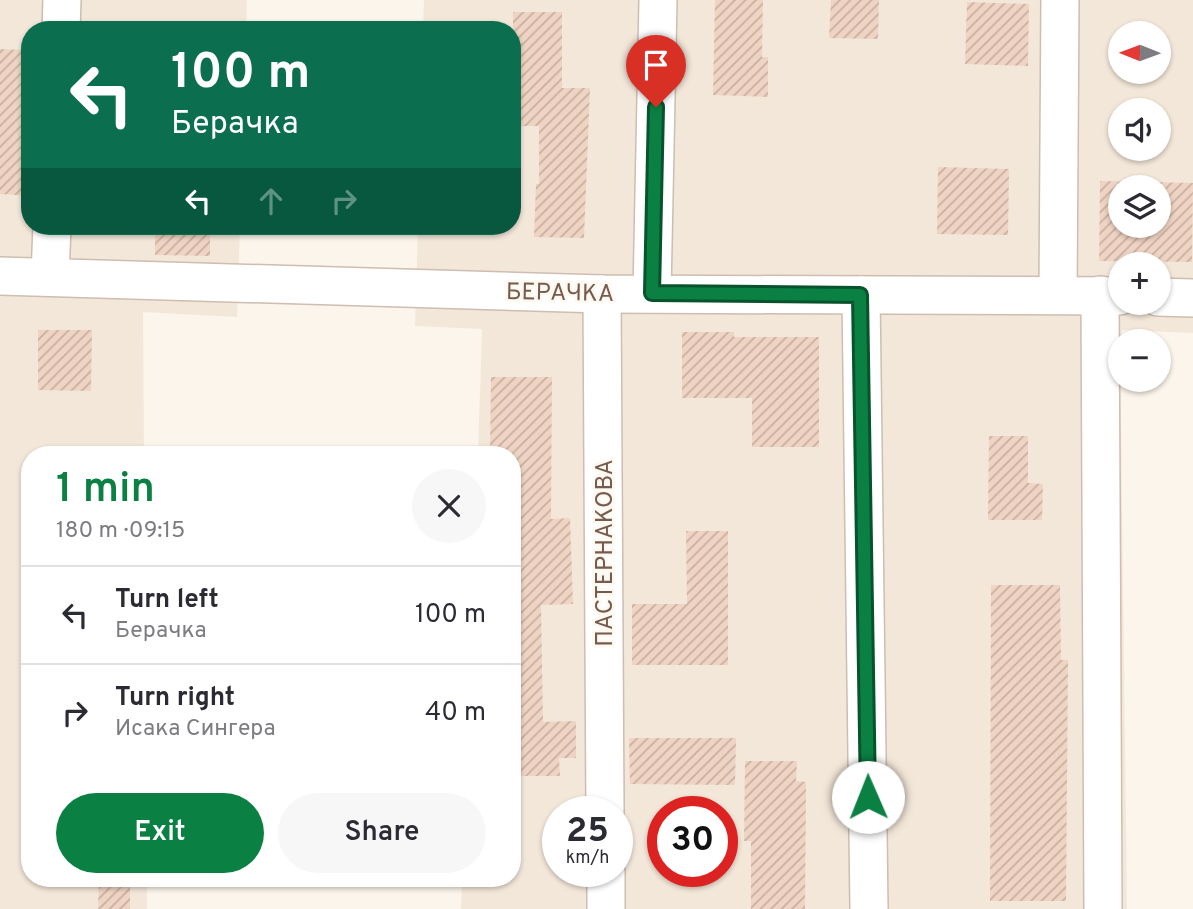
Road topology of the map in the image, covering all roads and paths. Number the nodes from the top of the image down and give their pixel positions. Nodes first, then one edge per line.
1 (62, 0) edge
2 (658, 0) edge
3 (1060, 0) edge
4 (61, 21) edge
5 (52, 235) edge
6 (0, 276) edge
7 (50, 278) junction
8 (652, 293) junction
9 (602, 294) junction
10 (1058, 294) junction
11 (860, 295) junction
12 (1108, 296) edge
13 (1171, 297) edge
14 (1193, 298) edge
15 (1110, 315) edge
16 (606, 796) edge
17 (606, 887) edge
18 (606, 909) edge
19 (870, 909) edge
20 (1103, 909) edge

1 - 4 street
2 - 8 street
3 - 10 street
5 - 7 street
6 - 7 street, БЕРАЧКА
7 - 9 street, БЕРАЧКА
8 - 9 street, БЕРАЧКА
8 - 11 street, БЕРАЧКА
9 - 16 street, ПАСТЕРНАКОВА
10 - 11 street, БЕРАЧКА
10 - 12 street, БЕРАЧКА
11 - 19 street
13 - 14 street
15 - 20 street
17 - 18 street

